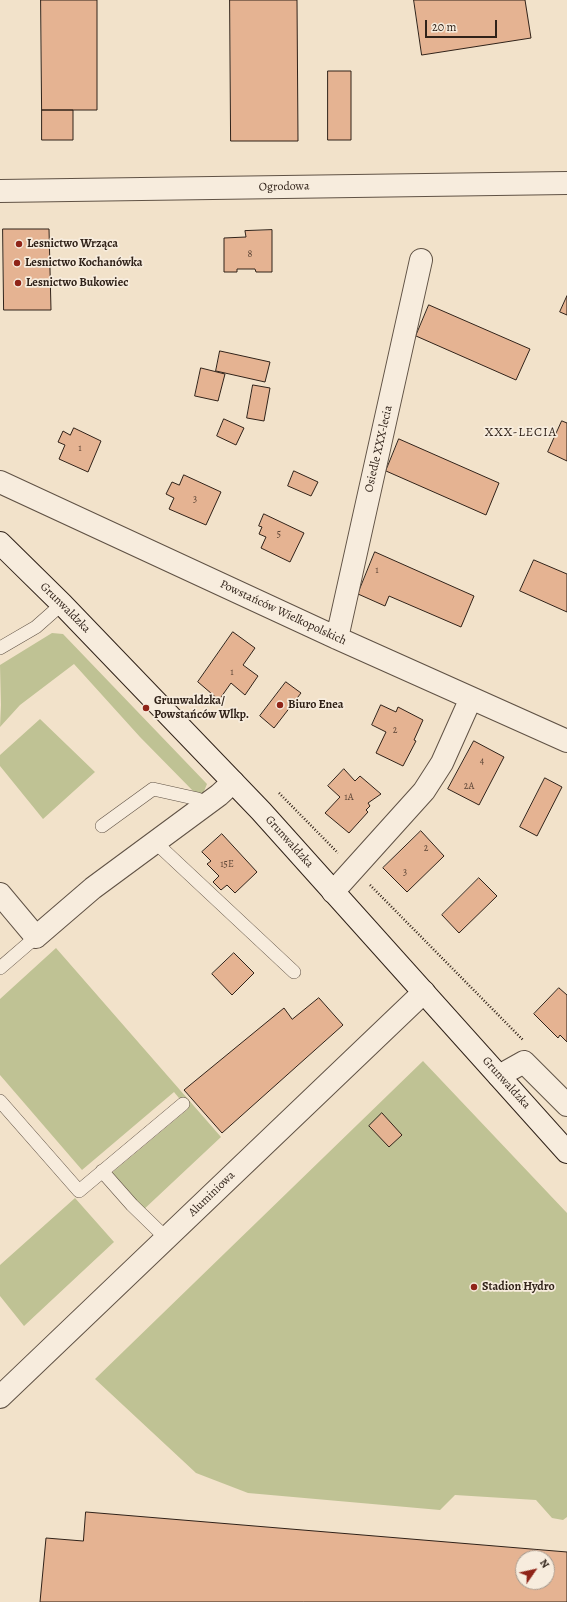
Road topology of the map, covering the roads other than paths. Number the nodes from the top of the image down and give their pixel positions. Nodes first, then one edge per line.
1 (567, 183) edge
2 (0, 191) edge
3 (421, 260) dead end
4 (0, 482) edge
5 (0, 543) edge
6 (62, 604) junction
7 (337, 638) junction
8 (0, 647) edge
9 (471, 698) junction
10 (567, 741) edge
11 (233, 782) junction
12 (203, 807) junction
13 (102, 826) dead end
14 (155, 842) junction
15 (334, 892) junction
16 (0, 894) edge
17 (36, 937) junction
18 (0, 968) edge
19 (294, 972) dead end
20 (424, 992) junction
21 (499, 1076) junction
22 (0, 1101) edge
23 (183, 1104) dead end
24 (567, 1105) edge
25 (567, 1152) edge
26 (102, 1171) junction
27 (166, 1238) junction
28 (0, 1397) edge

1 - 2 street, Ogrodowa
3 - 7 street, Osiedle XXX-lecia
4 - 7 street, Powstańców Wielkopolskich
5 - 6 street, Grunwaldzka
6 - 8 lane
6 - 11 street, Grunwaldzka
7 - 9 street, Powstańców Wielkopolskich
9 - 10 street, Powstańców Wielkopolskich
9 - 15 street
11 - 12 street
11 - 15 street, Grunwaldzka
12 - 13 lane
12 - 14 street
14 - 17 street
14 - 19 lane
15 - 20 street, Grunwaldzka
16 - 17 street
17 - 18 lane
20 - 21 street, Grunwaldzka
20 - 27 street, Aluminiowa
21 - 24 street
21 - 25 street, Grunwaldzka
22 - 26 lane
23 - 26 lane
26 - 27 lane
27 - 28 street, Aluminiowa

